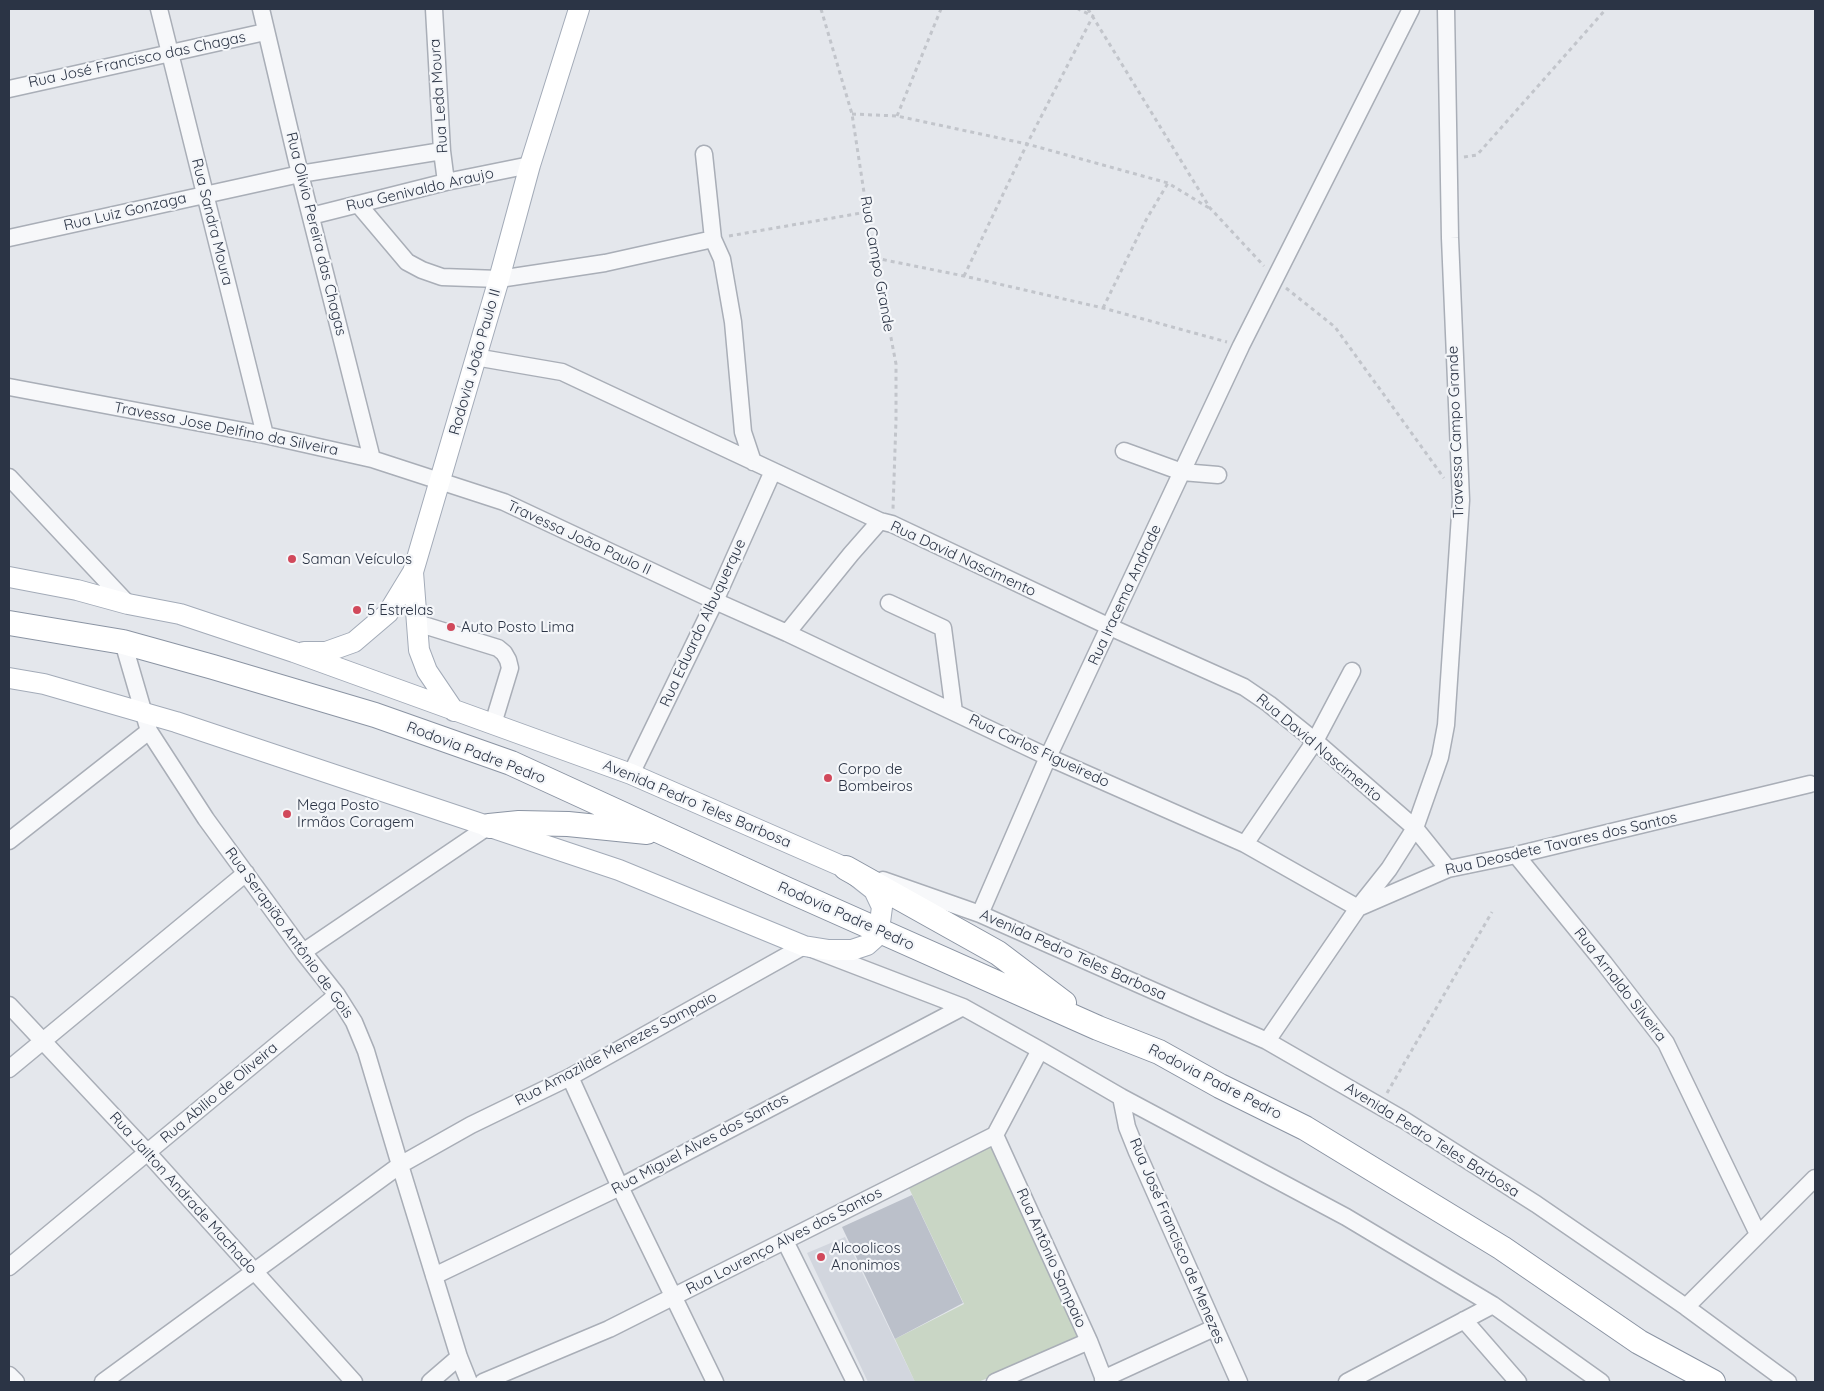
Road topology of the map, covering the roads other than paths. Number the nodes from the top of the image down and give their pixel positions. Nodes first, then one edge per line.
1 (159, 9) edge
2 (261, 9) edge
3 (434, 9) edge
4 (579, 9) edge
5 (1411, 9) edge
6 (1446, 9) edge
7 (265, 32) junction
8 (170, 53) junction
9 (9, 89) edge
10 (442, 151) junction
11 (704, 154) dead end
12 (530, 165) junction
13 (300, 174) junction
14 (446, 182) junction
15 (206, 194) junction
16 (358, 204) junction
17 (311, 216) junction
18 (9, 238) edge
19 (713, 238) junction
20 (499, 279) junction
21 (476, 358) junction
22 (9, 387) edge
23 (265, 435) junction
24 (1124, 451) dead end
25 (372, 459) junction
26 (753, 462) junction
27 (773, 471) junction
28 (1182, 472) junction
29 (1218, 475) dead end
30 (9, 477) edge
31 (440, 482) junction
32 (886, 523) junction
33 (413, 572) junction
34 (9, 577) edge
35 (715, 601) junction
36 (888, 603) dead end
37 (128, 604) junction
38 (9, 623) edge
39 (417, 624) junction
40 (1110, 627) junction
41 (787, 633) junction
42 (123, 642) junction
43 (294, 652) junction
44 (1352, 671) dead end
45 (9, 678) edge
46 (454, 710) junction
47 (954, 712) junction
48 (147, 722) junction
49 (492, 724) junction
50 (1315, 741) junction
51 (1048, 757) junction
52 (631, 774) junction
53 (1810, 784) dead end
54 (489, 826) junction
55 (1415, 828) junction
56 (667, 834) junction
57 (10, 840) edge
58 (1245, 844) junction
59 (1516, 855) junction
60 (846, 868) junction
61 (1448, 869) junction
62 (246, 873) junction
63 (1358, 908) junction
64 (980, 914) junction
65 (879, 930) junction
66 (804, 946) junction
67 (303, 952) junction
68 (337, 995) junction
69 (9, 1005) edge
70 (963, 1008) junction
71 (1098, 1028) junction
72 (42, 1040) junction
73 (1266, 1041) junction
74 (1040, 1050) junction
75 (9, 1069) edge
76 (570, 1077) junction
77 (1121, 1097) junction
78 (995, 1135) junction
79 (147, 1152) junction
80 (400, 1164) junction
81 (1815, 1178) edge
82 (620, 1186) junction
83 (1758, 1234) junction
84 (785, 1241) junction
85 (9, 1267) edge
86 (255, 1272) junction
87 (434, 1276) junction
88 (674, 1298) junction
89 (1493, 1305) junction
90 (1686, 1307) junction
91 (1464, 1320) junction
92 (1214, 1328) junction
93 (1634, 1339) junction
94 (1089, 1341) junction
95 (459, 1357) junction
96 (9, 1375) edge
97 (1104, 1381) edge
98 (16, 1382) edge
99 (103, 1382) edge
100 (354, 1382) edge
101 (430, 1382) edge
102 (469, 1382) edge
103 (483, 1382) edge
104 (715, 1382) edge
105 (855, 1382) edge
106 (995, 1382) edge
107 (1239, 1382) edge
108 (1347, 1382) edge
109 (1518, 1382) edge
110 (1601, 1382) edge
111 (1685, 1382) edge
112 (1694, 1382) edge
113 (1713, 1382) edge
114 (1788, 1382) edge

1 - 8 street, Rua Sandra Moura
2 - 7 street, Rua Olivio Pereira das Chagas
3 - 10 street, Rua Leda Moura
4 - 12 main road, Rodovia João Paulo II
5 - 28 street, Rua Iracema Andrade
6 - 55 street, Travessa Campo Grande
7 - 8 street, Rua José Francisco das Chagas
7 - 13 street, Rua Olivio Pereira das Chagas
8 - 9 street, Rua José Francisco das Chagas
8 - 15 street, Rua Sandra Moura
10 - 13 street
10 - 14 street, Rua Leda Moura
11 - 19 street
12 - 14 street, Rua Genivaldo Araujo
12 - 20 main road, Rodovia João Paulo II
13 - 15 street, Rua Luiz Gonzaga
13 - 17 street, Rua Olivio Pereira das Chagas
14 - 16 street, Rua Genivaldo Araujo
15 - 18 street, Rua Luiz Gonzaga
15 - 23 street, Rua Sandra Moura
16 - 17 street, Rua Genivaldo Araujo
16 - 20 street
17 - 25 street, Rua Olivio Pereira das Chagas
19 - 20 street
19 - 26 street
20 - 21 main road, Rodovia João Paulo II
21 - 26 street, Rua David Nascimento
21 - 31 main road, Rodovia João Paulo II
22 - 23 street, Travessa Jose Delfino da Silveira
23 - 25 street, Travessa Jose Delfino da Silveira
24 - 28 street
25 - 31 street, Travessa Jose Delfino da Silveira
26 - 27 street, Rua David Nascimento
27 - 32 street, Rua David Nascimento
27 - 35 street, Rua Eduardo Albuquerque
28 - 29 street
28 - 40 street, Rua Iracema Andrade
30 - 37 street
31 - 33 main road, Rodovia João Paulo II
31 - 35 street, Travessa João Paulo II
32 - 40 street, Rua David Nascimento
32 - 41 street
33 - 39 main road, Rodovia João Paulo II
33 - 43 main road
34 - 37 main road, Avenida Pedro Teles Barbosa
35 - 41 street, Rua Carlos Figueiredo
35 - 52 street, Rua Eduardo Albuquerque
36 - 47 street
37 - 43 main road, Avenida Pedro Teles Barbosa
38 - 42 highway, Rodovia Padre Pedro
39 - 46 main road, Rodovia João Paulo II
39 - 49 street
40 - 50 street, Rua David Nascimento
40 - 51 street, Rua Iracema Andrade
41 - 47 street, Rua Carlos Figueiredo
42 - 48 street, Rua Serapião Antônio de Gois
42 - 56 highway, Rodovia Padre Pedro
43 - 46 main road, Avenida Pedro Teles Barbosa
44 - 50 street
45 - 48 main road
46 - 49 main road, Avenida Pedro Teles Barbosa
47 - 51 street, Rua Carlos Figueiredo
48 - 54 main road
48 - 57 street
48 - 62 street, Rua Serapião Antônio de Gois
49 - 52 main road, Avenida Pedro Teles Barbosa
50 - 55 street, Rua David Nascimento
50 - 58 street
51 - 58 street, Rua Carlos Figueiredo
51 - 64 street, Rua Iracema Andrade
52 - 60 main road, Avenida Pedro Teles Barbosa
53 - 59 street, Rua Deosdete Tavares dos Santos
54 - 56 highway
54 - 66 main road
54 - 67 street
55 - 61 street
55 - 63 street, Travessa Campo Grande
56 - 65 highway, Rodovia Padre Pedro
58 - 63 street, Rua Carlos Figueiredo
59 - 61 street, Rua Deosdete Tavares dos Santos
59 - 83 street, Rua Arnaldo Silveira
60 - 64 street, Avenida Pedro Teles Barbosa
60 - 65 main road
60 - 71 highway
61 - 63 street, Rua Deosdete Tavares dos Santos
62 - 67 street, Rua Serapião Antônio de Gois
62 - 72 street
63 - 73 street
64 - 73 street, Avenida Pedro Teles Barbosa
65 - 66 main road
65 - 71 highway, Rodovia Padre Pedro
66 - 70 street
66 - 76 street, Rua Amazilde Menezes Sampaio
67 - 68 street, Rua Serapião Antônio de Gois
68 - 79 street, Rua Abilio de Oliveira
68 - 80 street, Rua Serapião Antônio de Gois
69 - 72 street, Rua Jailton Andrade Machado
70 - 74 street
70 - 82 street, Rua Miguel Alves dos Santos
71 - 93 highway, Rodovia Padre Pedro
72 - 75 street
72 - 79 street, Rua Jailton Andrade Machado
73 - 90 street, Avenida Pedro Teles Barbosa
74 - 77 street
74 - 78 street
76 - 80 street, Rua Amazilde Menezes Sampaio
76 - 82 street
77 - 89 street
77 - 92 street, Rua José Francisco de Menezes
78 - 84 street, Rua Lourenço Alves dos Santos
78 - 94 street, Rua Antônio Sampaio
79 - 85 street, Rua Abilio de Oliveira
79 - 86 street, Rua Jailton Andrade Machado
80 - 86 street, Rua Amazilde Menezes Sampaio
80 - 87 street, Rua Serapião Antônio de Gois
81 - 83 street
82 - 87 street, Rua Miguel Alves dos Santos
82 - 88 street
83 - 90 street
84 - 88 street, Rua Lourenço Alves dos Santos
84 - 105 street
86 - 99 street, Rua Amazilde Menezes Sampaio
86 - 100 street, Rua Jailton Andrade Machado
87 - 95 street, Rua Serapião Antônio de Gois
88 - 103 street, Rua Lourenço Alves dos Santos
88 - 104 street
89 - 91 street
89 - 110 street
90 - 114 street, Avenida Pedro Teles Barbosa
91 - 108 street
91 - 109 street
92 - 97 street
92 - 107 street, Rua José Francisco de Menezes
93 - 111 highway
93 - 112 highway, Rodovia Padre Pedro
93 - 113 highway
94 - 97 street, Rua Antônio Sampaio
94 - 106 street
95 - 101 street
95 - 102 street, Rua Serapião Antônio de Gois
96 - 98 street

